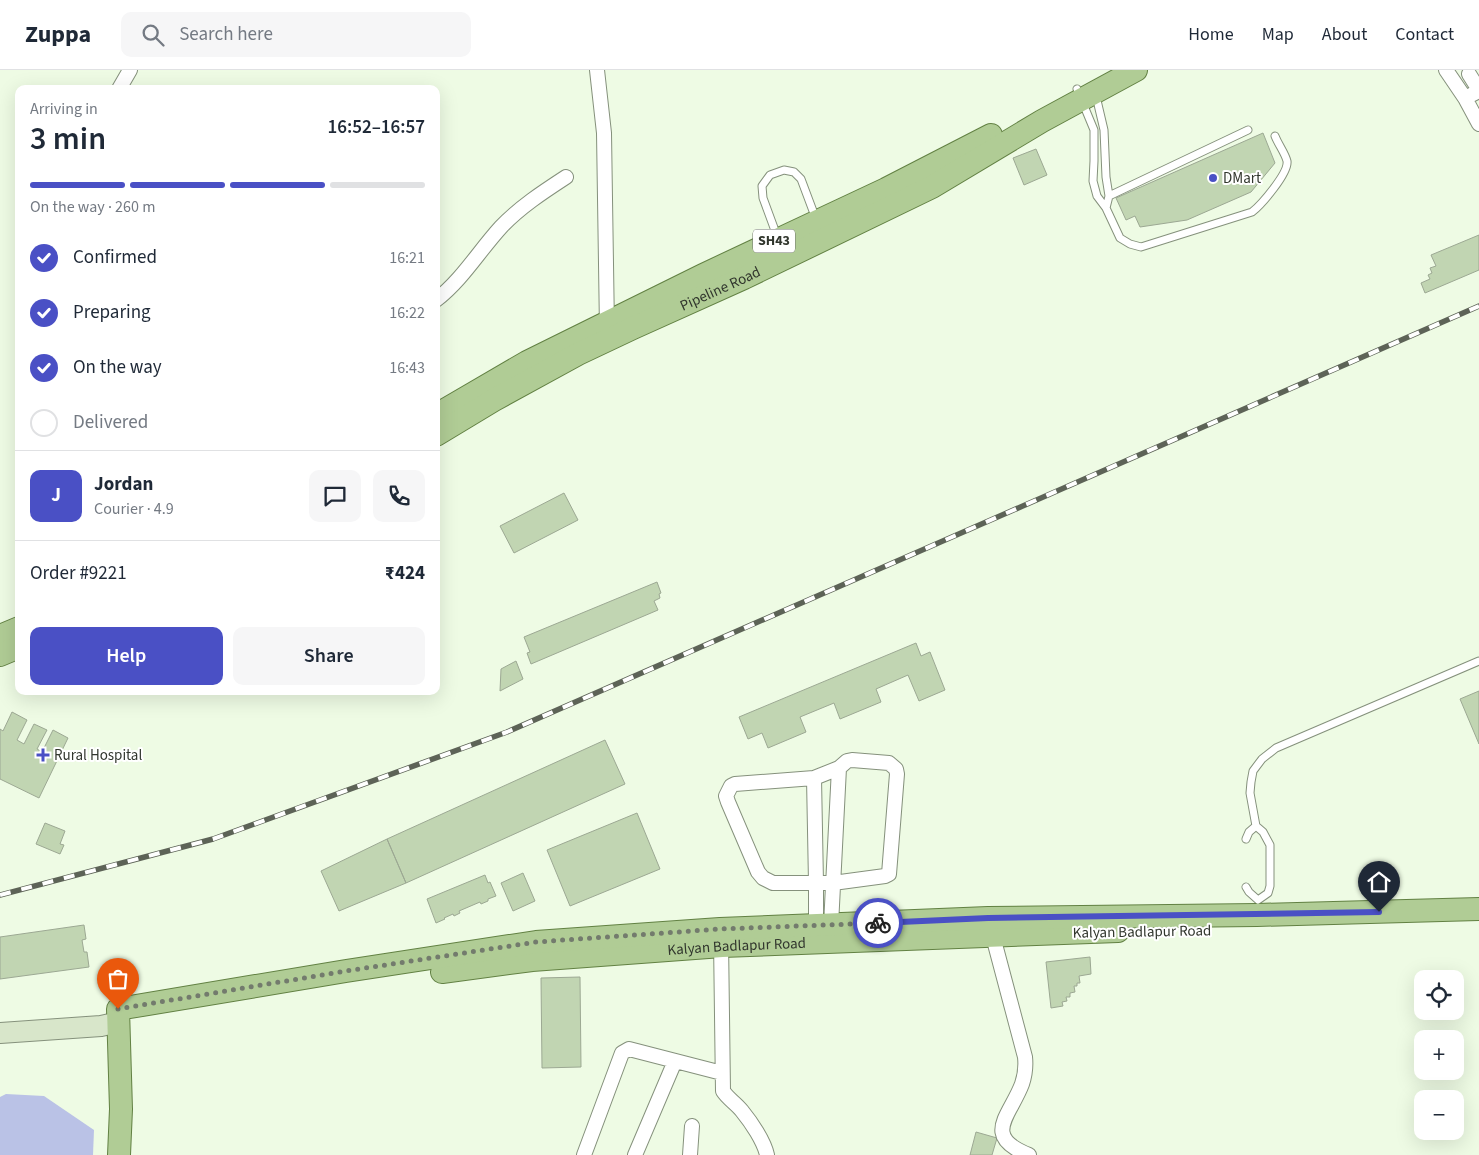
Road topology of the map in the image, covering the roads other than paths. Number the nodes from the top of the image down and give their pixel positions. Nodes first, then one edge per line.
1 (130, 70) edge
2 (597, 70) edge
3 (1113, 70) edge
4 (1136, 70) edge
5 (1446, 70) edge
6 (1471, 71) edge
7 (121, 85) edge
8 (1479, 90) edge
9 (1087, 92) junction
10 (1465, 98) junction
11 (1479, 124) edge
12 (1248, 130) dead end
13 (1274, 136) dead end
14 (566, 177) dead end
15 (1108, 196) junction
16 (1106, 208) junction
17 (820, 230) junction
18 (783, 248) junction
19 (440, 296) edge
20 (608, 331) junction
21 (440, 427) edge
22 (15, 630) edge
23 (0, 636) edge
24 (15, 649) edge
25 (0, 655) edge
26 (1479, 661) edge
27 (839, 768) junction
28 (814, 778) junction
29 (1256, 826) junction
30 (1246, 839) dead end
31 (833, 883) junction
32 (816, 884) junction
33 (1246, 887) dead end
34 (1479, 909) edge
35 (1250, 913) junction
36 (1479, 923) edge
37 (1117, 924) junction
38 (824, 925) junction
39 (990, 927) junction
40 (721, 938) junction
41 (118, 1016) junction
42 (0, 1021) edge
43 (0, 1033) edge
44 (675, 1061) junction
45 (722, 1073) junction
46 (692, 1126) dead end
47 (119, 1155) edge
48 (584, 1155) edge
49 (635, 1155) edge
50 (690, 1155) edge
51 (767, 1155) edge
52 (1028, 1155) edge

1 - 7 street
2 - 20 street
3 - 9 main road, Pipeline Road / SH43
4 - 9 main road, Pipeline Road / SH43
5 - 10 street
6 - 8 street
8 - 10 street
9 - 15 lane
9 - 16 lane
9 - 17 main road, Pipeline Road / SH43
10 - 11 street
12 - 15 lane
13 - 16 lane
14 - 19 street
15 - 16 lane
17 - 18 main road, Pipeline Road / SH43
17 - 18 lane
18 - 20 main road, Pipeline Road / SH43
20 - 21 main road, Pipeline Road / SH43
22 - 23 main road
24 - 25 main road
26 - 29 lane
27 - 28 street
27 - 31 street
27 - 31 street
28 - 32 street
28 - 32 street
29 - 30 lane
29 - 35 lane
31 - 32 street
31 - 38 street
32 - 38 street
33 - 35 lane
34 - 35 main road, Kalyan Badlapur Road
35 - 37 main road, Kalyan Badlapur Road
36 - 37 main road, Kalyan Badlapur Road
37 - 39 main road, Kalyan Badlapur Road
38 - 39 main road, Kalyan Badlapur Road
38 - 40 main road, Kalyan Badlapur Road
39 - 40 main road, Kalyan Badlapur Road
39 - 52 street
40 - 41 main road, Kalyan Badlapur Road
40 - 45 street
41 - 42 main road
41 - 43 main road, Kalyan Badlapur Road
41 - 47 main road
44 - 45 street
44 - 48 street
44 - 49 street
45 - 51 street
46 - 50 street

